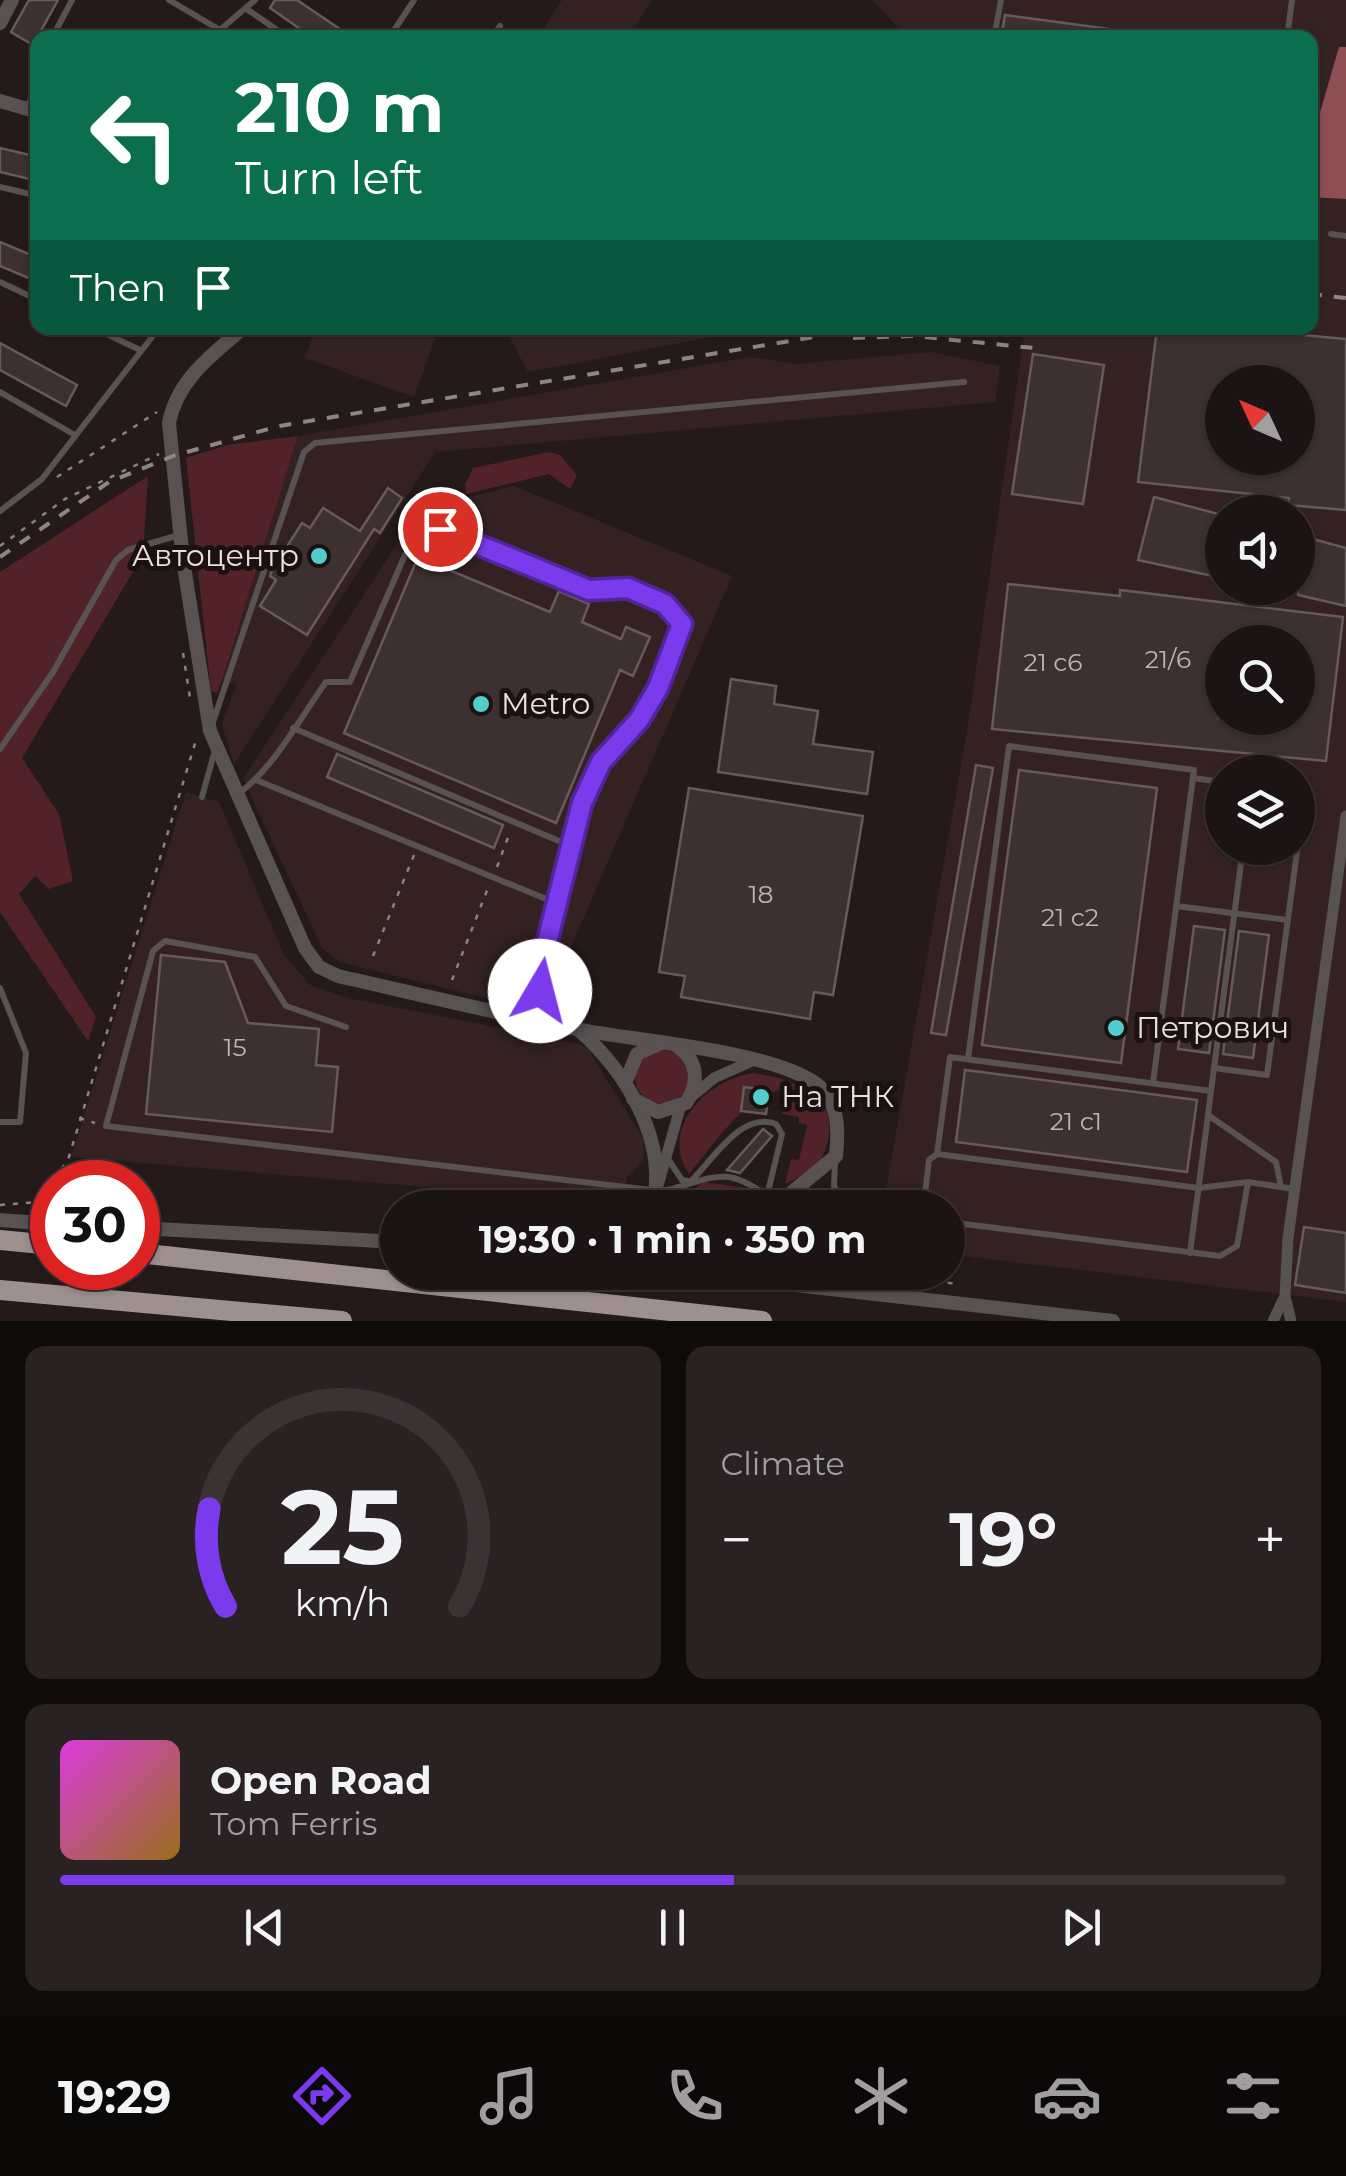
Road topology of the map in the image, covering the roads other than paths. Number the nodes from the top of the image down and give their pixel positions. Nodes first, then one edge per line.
1 (12, 0) edge
2 (72, 0) edge
3 (170, 0) edge
4 (256, 0) edge
5 (414, 0) edge
6 (1002, 0) edge
7 (1292, 0) edge
8 (248, 10) junction
9 (1, 20) edge
10 (500, 26) dead end
11 (56, 30) edge
12 (277, 30) edge
13 (394, 30) edge
14 (497, 30) edge
15 (996, 30) edge
16 (1288, 30) edge
17 (0, 102) edge
18 (30, 110) edge
19 (0, 187) edge
20 (30, 194) edge
21 (1331, 234) dead end
22 (1346, 236) edge
23 (0, 282) edge
24 (30, 296) edge
25 (109, 335) edge
26 (153, 335) edge
27 (235, 335) edge
28 (140, 350) junction
29 (964, 382) dead end
30 (0, 392) edge
31 (76, 435) junction
32 (0, 511) edge
33 (180, 534) junction
34 (293, 728) junction
35 (203, 732) junction
36 (216, 748) junction
37 (0, 749) edge
38 (1193, 778) junction
39 (256, 780) junction
40 (1205, 780) edge
41 (236, 795) junction
42 (202, 797) dead end
43 (1346, 816) edge
44 (573, 847) junction
45 (1241, 865) edge
46 (1295, 865) edge
47 (556, 903) junction
48 (1176, 906) junction
49 (1234, 914) junction
50 (1288, 920) junction
51 (0, 988) edge
52 (346, 1027) dead end
53 (578, 1030) junction
54 (670, 1043) junction
55 (968, 1059) junction
56 (752, 1061) junction
57 (1214, 1068) junction
58 (1153, 1083) junction
59 (628, 1090) junction
60 (1211, 1090) junction
61 (685, 1103) junction
62 (1208, 1115) junction
63 (0, 1122) edge
64 (936, 1154) junction
65 (836, 1156) junction
66 (668, 1159) junction
67 (690, 1181) junction
68 (1248, 1182) junction
69 (1281, 1187) junction
70 (1199, 1188) junction
71 (657, 1189) junction
72 (1295, 1189) junction
73 (680, 1190) edge
74 (752, 1190) edge
75 (773, 1190) edge
76 (788, 1190) edge
77 (836, 1190) edge
78 (925, 1190) edge
79 (0, 1220) edge
80 (30, 1222) edge
81 (965, 1224) edge
82 (160, 1229) edge
83 (0, 1240) edge
84 (380, 1241) edge
85 (30, 1243) edge
86 (1190, 1253) junction
87 (160, 1255) edge
88 (0, 1290) edge
89 (842, 1290) edge
90 (1285, 1296) junction
91 (342, 1321) edge
92 (762, 1321) edge
93 (1112, 1321) edge
94 (1273, 1321) edge
95 (1290, 1321) edge

1 - 9 street
2 - 11 lane
3 - 8 lane
4 - 8 lane
5 - 13 lane
6 - 15 lane
7 - 16 lane
8 - 12 lane
10 - 14 lane
17 - 18 street
19 - 20 lane
21 - 22 lane
23 - 24 lane
25 - 28 lane
26 - 28 lane
27 - 33 street
28 - 31 lane
29 - 35 lane
30 - 31 lane
31 - 32 lane
33 - 35 street
33 - 37 lane
34 - 39 lane
34 - 44 lane
34 - 44 lane
35 - 36 street
36 - 41 street
36 - 42 lane
38 - 40 lane
38 - 48 lane
38 - 55 lane
39 - 41 lane
39 - 47 lane
41 - 53 street
43 - 72 street
44 - 47 street
45 - 49 lane
46 - 50 lane
47 - 53 street
48 - 49 lane
48 - 58 lane
49 - 50 lane
49 - 57 lane
50 - 57 lane
51 - 63 lane
52 - 71 lane
53 - 54 street
53 - 59 street
54 - 56 street
54 - 59 street
54 - 61 street
55 - 58 lane
55 - 64 lane
56 - 61 street
56 - 65 street
57 - 60 lane
58 - 60 lane
59 - 61 street
59 - 71 street
60 - 62 lane
61 - 66 street
62 - 69 lane
62 - 70 lane
64 - 70 lane
64 - 78 lane
65 - 76 street
65 - 77 lane
66 - 67 lane
66 - 71 street
67 - 71 lane
67 - 73 lane
67 - 74 lane
67 - 75 lane
68 - 69 lane
68 - 70 lane
68 - 86 lane
69 - 72 lane
70 - 86 lane
72 - 90 street
79 - 80 street
81 - 86 lane
82 - 84 street
83 - 85 highway
87 - 92 highway
88 - 91 highway
89 - 93 street
90 - 94 street
90 - 95 street

